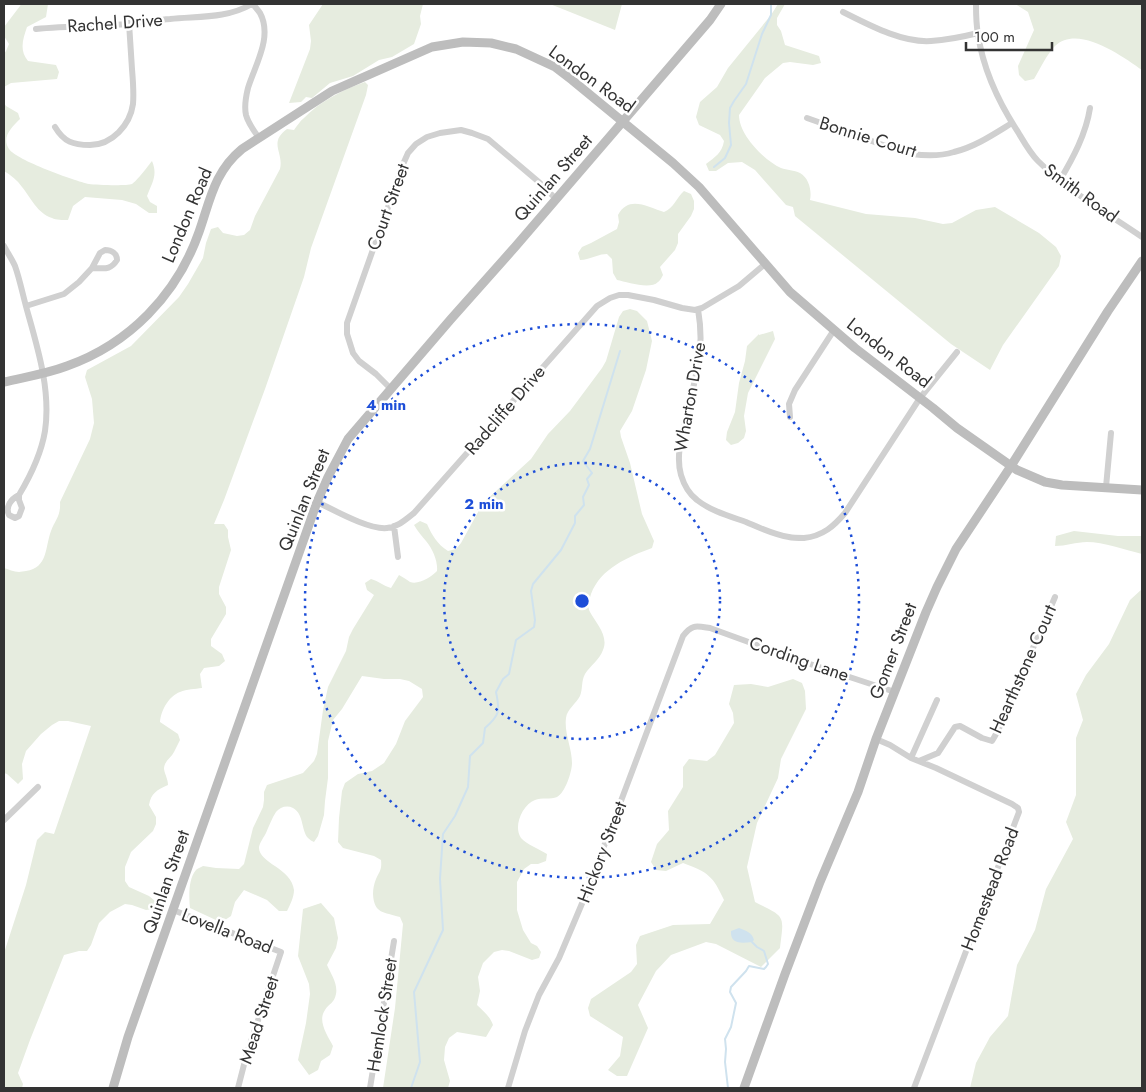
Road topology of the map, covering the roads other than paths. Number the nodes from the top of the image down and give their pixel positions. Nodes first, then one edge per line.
1 (253, 4) edge
2 (722, 4) edge
3 (976, 4) edge
4 (843, 12) dead end
5 (129, 24) junction
6 (36, 29) dead end
7 (978, 33) junction
8 (1090, 108) dead end
9 (807, 118) dead end
10 (624, 122) junction
11 (1012, 123) junction
12 (55, 127) dead end
13 (259, 138) junction
14 (1060, 180) junction
15 (556, 199) junction
16 (1142, 237) edge
17 (4, 246) edge
18 (1142, 261) edge
19 (765, 264) junction
20 (92, 268) dead end
21 (26, 306) junction
22 (698, 310) junction
23 (834, 330) junction
24 (957, 352) dead end
25 (43, 374) junction
26 (4, 382) edge
27 (390, 389) junction
28 (920, 398) junction
29 (790, 417) dead end
30 (1111, 433) dead end
31 (1011, 466) junction
32 (1106, 487) junction
33 (1142, 490) edge
34 (19, 495) dead end
35 (317, 502) junction
36 (394, 526) junction
37 (398, 557) dead end
38 (1055, 597) dead end
39 (704, 627) joint
40 (894, 692) junction
41 (937, 700) dead end
42 (876, 739) junction
43 (911, 758) junction
44 (920, 761) junction
45 (38, 787) dead end
46 (4, 820) edge
47 (173, 910) junction
48 (394, 941) dead end
49 (281, 952) joint
50 (114, 1088) edge
51 (238, 1088) edge
52 (370, 1088) edge
53 (508, 1088) edge
54 (744, 1088) edge
55 (914, 1088) edge

1 - 5 street, Rachel Drive
1 - 13 street
2 - 10 street, Quinlan Street
3 - 7 street, Smith Road
4 - 7 street
5 - 6 street, Rachel Drive
5 - 12 street
7 - 11 street, Smith Road
8 - 14 street
9 - 11 street, Bonnie Court
10 - 13 street, London Road
10 - 15 street, Quinlan Street
10 - 19 street, London Road
11 - 14 street, Smith Road
13 - 25 street, London Road
14 - 16 street, Smith Road
15 - 27 street, Quinlan Street
15 - 27 street, Court Street
17 - 21 street
18 - 31 street, Gomer Street
19 - 22 street
19 - 23 street, London Road
20 - 21 street
21 - 25 street
22 - 28 street, Wharton Drive
22 - 36 street, Radcliffe Drive
23 - 28 street, London Road
23 - 29 street
24 - 28 street, Wharton Drive
25 - 26 street, London Road
25 - 34 street
27 - 35 street, Quinlan Street
28 - 31 street, London Road
30 - 32 street
31 - 32 street, London Road
31 - 40 street, Gomer Street
32 - 33 street, London Road
35 - 36 street
35 - 47 street, Quinlan Street
36 - 37 street
38 - 44 street, Hearthstone Court
39 - 40 street, Cording Lane
39 - 53 street, Hickory Street
40 - 42 street, Gomer Street
41 - 43 street
42 - 43 street, Homestead Road
42 - 54 street, Gomer Street
43 - 44 street, Homestead Road
44 - 55 street, Homestead Road
45 - 46 street
47 - 49 street, Lovella Road
47 - 50 street, Quinlan Street
48 - 52 street, Hemlock Street
49 - 51 street, Mead Street

